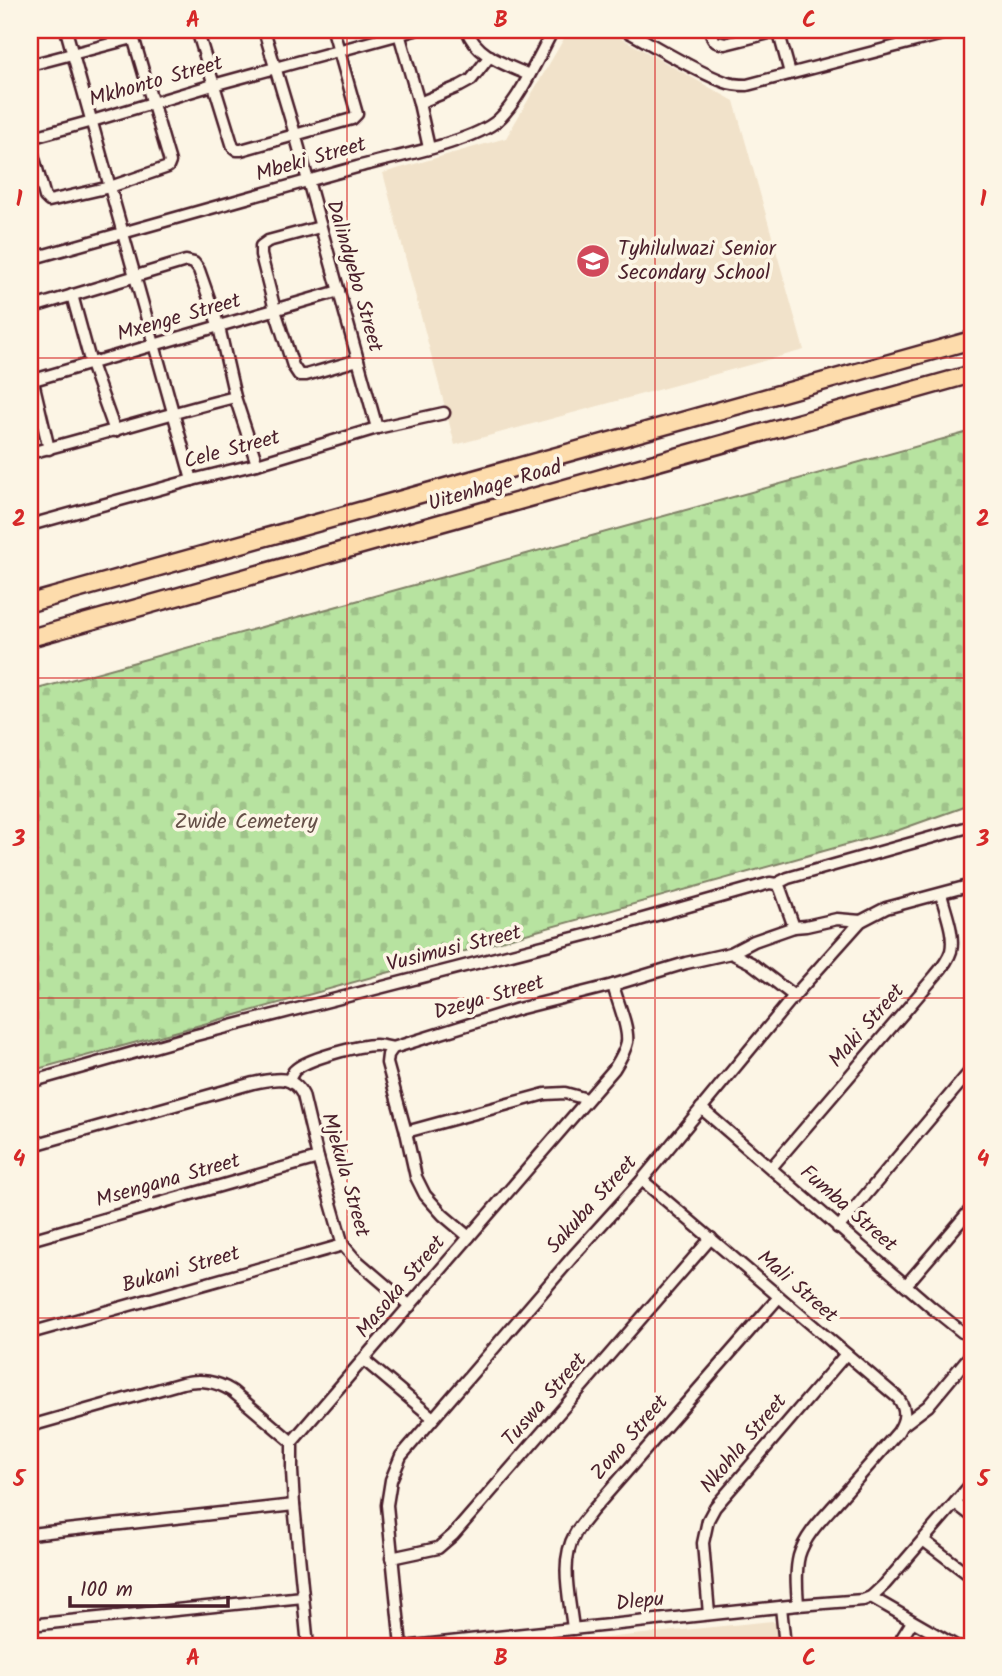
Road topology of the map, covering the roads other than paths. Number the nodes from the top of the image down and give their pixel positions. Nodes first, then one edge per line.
1 (66, 30) edge
2 (197, 30) edge
3 (264, 30) edge
4 (333, 30) edge
5 (415, 30) edge
6 (467, 30) edge
7 (553, 30) edge
8 (625, 30) edge
9 (710, 30) edge
10 (779, 30) edge
11 (958, 30) edge
12 (398, 32) edge
13 (132, 34) edge
14 (340, 51) junction
15 (72, 53) junction
16 (490, 56) junction
17 (30, 65) edge
18 (276, 68) junction
19 (790, 73) junction
20 (529, 75) junction
21 (214, 85) junction
22 (153, 103) junction
23 (419, 103) junction
24 (92, 121) junction
25 (295, 134) junction
26 (30, 141) edge
27 (429, 148) junction
28 (307, 180) junction
29 (110, 187) junction
30 (320, 227) junction
31 (123, 233) junction
32 (30, 259) edge
33 (135, 277) junction
34 (339, 291) junction
35 (72, 295) junction
36 (30, 308) edge
37 (275, 310) junction
38 (219, 327) junction
39 (972, 340) edge
40 (154, 345) junction
41 (358, 360) junction
42 (91, 364) junction
43 (30, 369) edge
44 (972, 374) edge
45 (31, 380) edge
46 (235, 397) junction
47 (172, 412) junction
48 (444, 413) dead end
49 (377, 428) junction
50 (115, 431) junction
51 (49, 449) junction
52 (30, 453) edge
53 (257, 464) junction
54 (192, 480) junction
55 (30, 525) edge
56 (30, 603) edge
57 (30, 638) edge
58 (972, 826) edge
59 (776, 884) junction
60 (972, 885) edge
61 (941, 894) junction
62 (861, 921) junction
63 (794, 927) junction
64 (732, 953) junction
65 (613, 985) junction
66 (794, 996) junction
67 (393, 1048) junction
68 (972, 1069) edge
69 (286, 1080) junction
70 (30, 1082) edge
71 (587, 1099) junction
72 (701, 1108) junction
73 (406, 1132) junction
74 (30, 1146) edge
75 (318, 1158) junction
76 (771, 1168) junction
77 (642, 1180) junction
78 (972, 1208) edge
79 (838, 1228) junction
80 (469, 1237) junction
81 (711, 1238) junction
82 (30, 1240) edge
83 (343, 1245) junction
84 (906, 1285) junction
85 (779, 1297) junction
86 (410, 1306) junction
87 (30, 1333) edge
88 (972, 1334) edge
89 (972, 1353) edge
90 (846, 1354) junction
91 (364, 1360) junction
92 (433, 1418) junction
93 (30, 1426) edge
94 (900, 1429) junction
95 (292, 1442) junction
96 (972, 1482) edge
97 (955, 1503) junction
98 (294, 1505) junction
99 (972, 1516) edge
100 (30, 1534) edge
101 (923, 1540) junction
102 (391, 1558) junction
103 (972, 1577) edge
104 (303, 1597) junction
105 (871, 1597) junction
106 (798, 1605) junction
107 (781, 1607) junction
108 (709, 1614) junction
109 (912, 1622) junction
110 (30, 1625) edge
111 (573, 1629) junction
112 (492, 1642) edge
113 (785, 1644) edge
114 (309, 1646) edge
115 (401, 1646) edge
116 (412, 1646) edge
117 (796, 1646) edge
118 (897, 1646) edge
119 (956, 1646) edge

1 - 15 street
2 - 21 street
3 - 18 street, Dalindyebo Street
4 - 14 street
5 - 12 street, Mkhonto Street
6 - 16 street
7 - 20 street, Mbeki Street
8 - 19 street
9 - 10 street
10 - 19 street
11 - 19 street
12 - 14 street, Mkhonto Street
12 - 23 street
13 - 15 street
13 - 22 street
14 - 18 street, Mkhonto Street
14 - 25 street
15 - 17 street
15 - 24 street
16 - 20 street
16 - 23 street
18 - 21 street, Mkhonto Street
18 - 25 street, Dalindyebo Street
20 - 27 street, Mbeki Street
21 - 22 street, Mkhonto Street
21 - 25 street
22 - 24 street, Mkhonto Street
22 - 29 street
23 - 27 street
24 - 26 street, Mkhonto Street
24 - 29 street
25 - 28 street, Dalindyebo Street
26 - 29 street
27 - 28 street, Mbeki Street
28 - 30 street, Dalindyebo Street
28 - 31 street, Mbeki Street
29 - 31 street
30 - 34 street, Dalindyebo Street
30 - 37 street
31 - 32 street, Mbeki Street
31 - 33 street
33 - 35 street
33 - 38 street
33 - 40 street
34 - 37 street, Mxenge Street
34 - 41 street, Dalindyebo Street
35 - 36 street
35 - 42 street
37 - 38 street, Mxenge Street
37 - 41 street
38 - 40 street, Mxenge Street
38 - 46 street
39 - 56 main road, Uitenhage Road
40 - 42 street, Mxenge Street
40 - 47 street
41 - 49 street, Dalindyebo Street
42 - 45 street, Mxenge Street
42 - 50 street
43 - 45 street
44 - 57 main road, Uitenhage Road
45 - 51 street
46 - 47 street
46 - 53 street
47 - 50 street
47 - 54 street
48 - 49 street, Cele Street
49 - 53 street, Cele Street
50 - 51 street
51 - 52 street
53 - 54 street, Cele Street
54 - 55 street, Cele Street
58 - 59 street, Vusimusi Street
59 - 63 street
59 - 70 street, Vusimusi Street
60 - 61 street, Sakuba Street
61 - 62 street, Sakuba Street
61 - 76 street, Maki Street
62 - 63 street
62 - 66 street, Sakuba Street
63 - 64 street, Dzeya Street
64 - 65 street, Dzeya Street
64 - 66 street
65 - 67 street, Dzeya Street
65 - 71 street, Masoka Street
66 - 72 street, Sakuba Street
67 - 69 street, Dzeya Street
67 - 73 street
68 - 79 street
69 - 74 street
69 - 75 street, Mjekula Street
71 - 73 street
71 - 80 street, Masoka Street
72 - 76 street, Fumba Street
72 - 77 street, Sakuba Street
73 - 80 street
75 - 82 street, Msengana Street
75 - 83 street, Mjekula Street
76 - 79 street, Fumba Street
77 - 81 street, Mali Street
77 - 92 street, Sakuba Street
78 - 84 street
79 - 84 street, Fumba Street
80 - 86 street, Masoka Street
81 - 85 street, Mali Street
81 - 102 street, Tuswa Street
83 - 86 street, Mjekula Street
83 - 87 street, Bukani Street
84 - 88 street, Fumba Street
85 - 90 street, Mali Street
85 - 111 street, Zono Street
86 - 91 street, Masoka Street
89 - 94 street
90 - 94 street, Mali Street
90 - 108 street, Nkohla Street
91 - 92 street
91 - 95 street, Masoka Street
92 - 102 street, Sakuba Street
93 - 95 street
94 - 106 street
95 - 98 street
96 - 97 street
97 - 99 street
97 - 101 street
98 - 100 street
98 - 104 street
101 - 103 street
101 - 105 street
102 - 115 street, Sakuba Street
104 - 110 street
104 - 114 street
105 - 106 street, Dlepu
105 - 109 street
106 - 107 street, Dlepu
107 - 108 street, Dlepu
107 - 113 street
108 - 111 street, Dlepu
109 - 118 street
109 - 119 street
111 - 112 street, Dlepu
112 - 116 street, Dlepu
113 - 117 street

